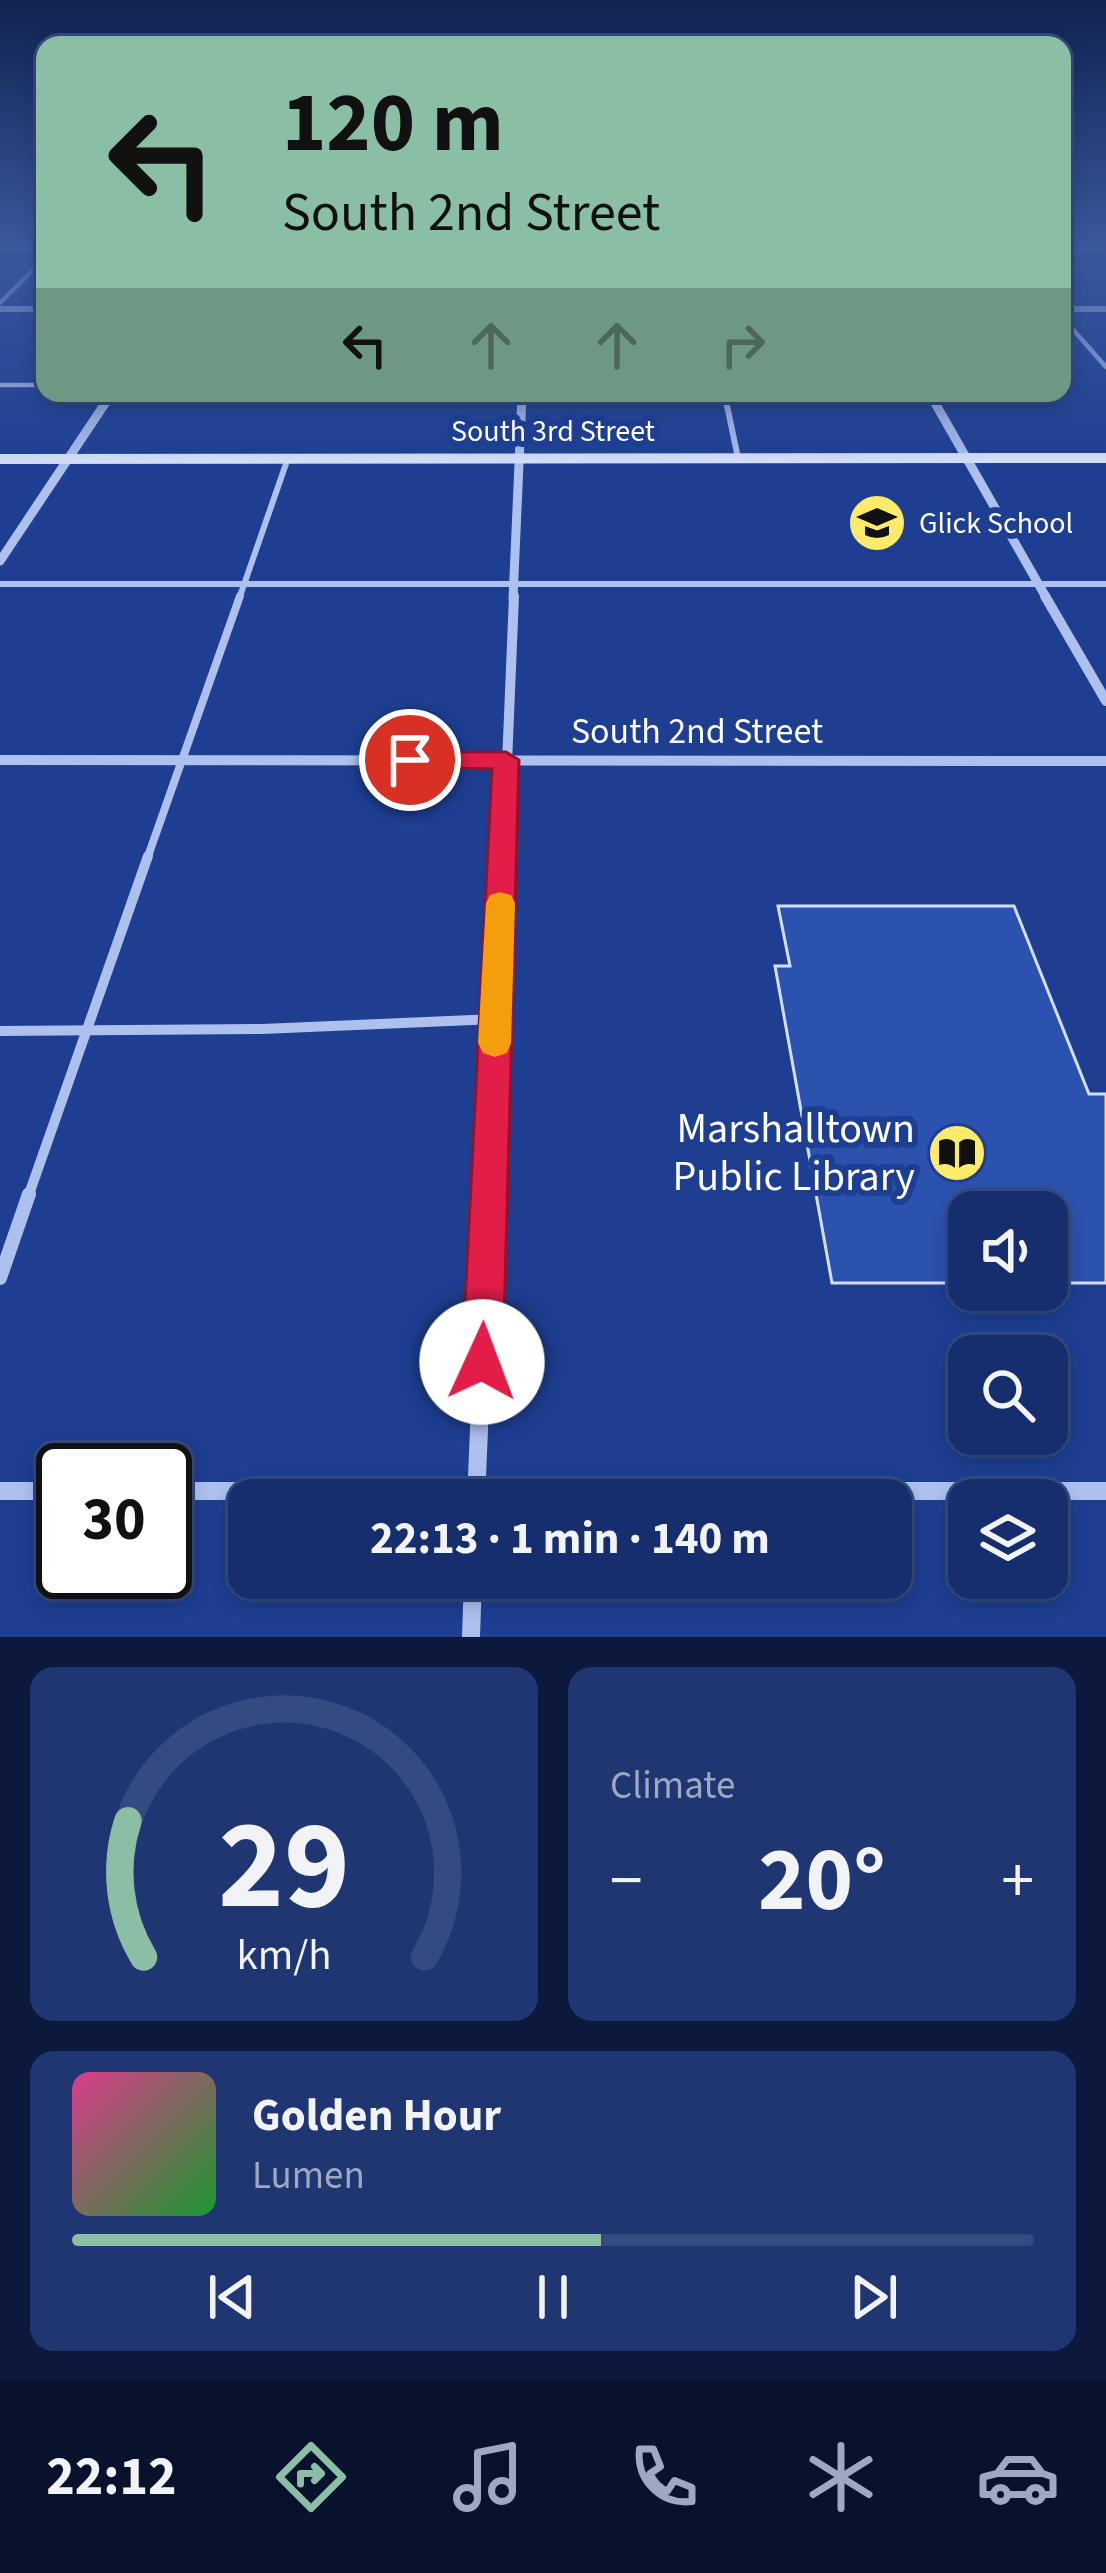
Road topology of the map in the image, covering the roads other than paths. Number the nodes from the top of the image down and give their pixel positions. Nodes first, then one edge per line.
1 (1071, 324) edge
2 (1106, 367) edge
3 (0, 385) edge
4 (36, 386) edge
5 (106, 402) edge
6 (521, 402) edge
7 (726, 402) edge
8 (933, 402) edge
9 (288, 458) junction
10 (518, 458) junction
11 (738, 458) junction
12 (966, 458) junction
13 (1106, 458) edge
14 (0, 459) edge
15 (68, 459) junction
16 (0, 561) edge
17 (0, 584) edge
18 (245, 584) junction
19 (513, 584) junction
20 (1038, 584) junction
21 (1106, 584) edge
22 (1106, 701) edge
23 (0, 760) edge
24 (185, 760) junction
25 (506, 760) junction
26 (1106, 761) edge
27 (496, 1019) junction
28 (0, 1031) edge
29 (90, 1031) junction
30 (0, 1278) edge
31 (478, 1479) edge
32 (0, 1491) edge
33 (36, 1491) edge
34 (192, 1491) edge
35 (1106, 1491) edge
36 (228, 1492) edge
37 (912, 1493) edge
38 (472, 1599) edge
39 (470, 1637) edge

1 - 2 lane
3 - 4 lane
5 - 15 street
6 - 10 street
7 - 11 lane
8 - 12 street
9 - 10 main road, South 3rd Street
9 - 15 main road, South 3rd Street
9 - 18 lane
10 - 11 main road, South 3rd Street
10 - 19 street
11 - 12 main road, South 3rd Street
12 - 13 main road, South 3rd Street
12 - 20 street
14 - 15 main road, South 3rd Street
15 - 16 street
17 - 18 lane
18 - 19 lane
18 - 24 lane
19 - 20 lane
19 - 25 street
20 - 21 lane
20 - 22 street
23 - 24 street, South 2nd Street
24 - 25 street, South 2nd Street
24 - 29 lane
25 - 26 street, South 2nd Street
25 - 27 street
27 - 29 lane
27 - 31 street
28 - 29 lane
29 - 30 lane
32 - 33 street
34 - 36 street
35 - 37 street
38 - 39 street

